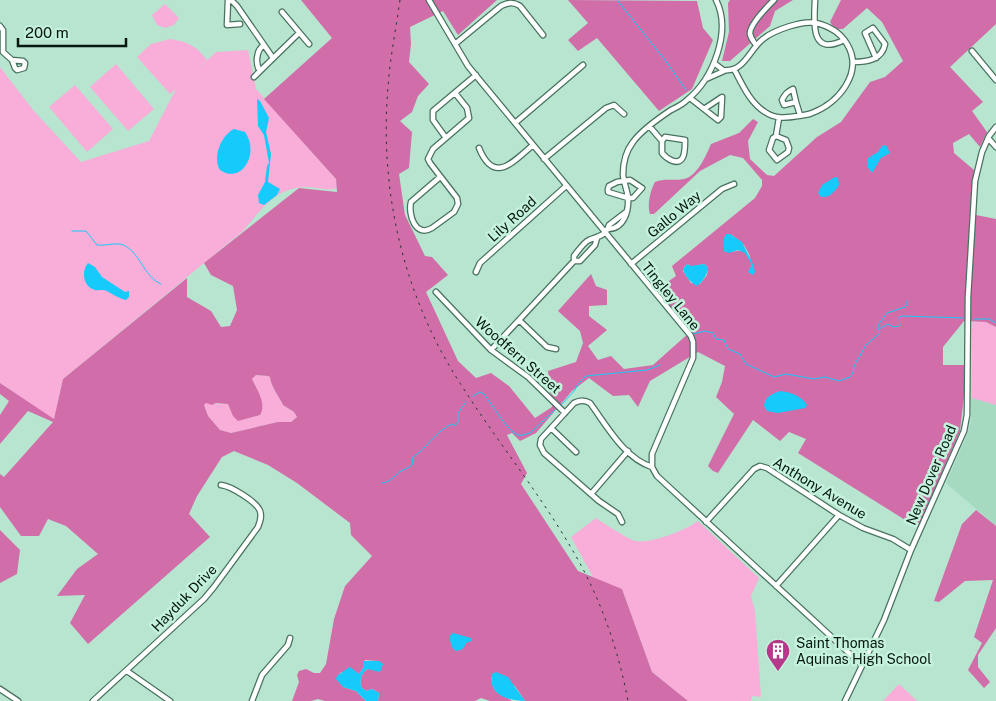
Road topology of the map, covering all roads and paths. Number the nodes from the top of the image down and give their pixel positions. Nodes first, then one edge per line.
1 (229, 0) edge
2 (429, 0) edge
3 (716, 0) edge
4 (774, 0) edge
5 (815, 0) edge
6 (282, 12) dead end
7 (815, 23) junction
8 (240, 24) dead end
9 (0, 26) edge
10 (299, 34) junction
11 (543, 35) dead end
12 (844, 40) junction
13 (309, 44) dead end
14 (454, 44) junction
15 (264, 45) junction
16 (756, 45) junction
17 (972, 51) dead end
18 (273, 58) junction
19 (876, 58) junction
20 (12, 60) dead end
21 (853, 62) junction
22 (714, 63) junction
23 (582, 65) dead end
24 (734, 69) junction
25 (260, 71) junction
26 (725, 71) junction
27 (476, 75) junction
28 (254, 77) dead end
29 (996, 80) edge
30 (703, 81) junction
31 (455, 93) junction
32 (690, 98) junction
33 (796, 102) dead end
34 (704, 109) junction
35 (624, 114) dead end
36 (800, 115) junction
37 (779, 118) junction
38 (515, 123) junction
39 (650, 127) junction
40 (996, 127) edge
41 (776, 136) junction
42 (446, 138) junction
43 (988, 138) junction
44 (662, 140) junction
45 (533, 146) junction
46 (996, 147) edge
47 (479, 148) dead end
48 (544, 159) junction
49 (440, 177) junction
50 (624, 180) junction
51 (734, 184) dead end
52 (566, 186) junction
53 (628, 198) junction
54 (606, 231) junction
55 (597, 238) junction
56 (574, 261) junction
57 (631, 264) junction
58 (476, 272) dead end
59 (436, 292) dead end
60 (519, 320) junction
61 (556, 349) dead end
62 (491, 350) junction
63 (565, 413) junction
64 (551, 428) junction
65 (628, 451) junction
66 (576, 452) dead end
67 (652, 467) junction
68 (221, 485) dead end
69 (591, 494) junction
70 (838, 515) junction
71 (622, 522) dead end
72 (706, 522) junction
73 (911, 550) junction
74 (776, 586) junction
75 (290, 638) dead end
76 (862, 665) junction
77 (127, 671) junction
78 (0, 689) edge
79 (18, 701) edge
80 (93, 701) edge
81 (170, 701) edge
82 (252, 701) edge
83 (844, 701) edge

1 - 8 street
1 - 15 street
2 - 14 street, Tingley Lane
3 - 22 street
4 - 16 street
5 - 7 street
6 - 10 street
7 - 12 street
7 - 12 street
7 - 16 street
9 - 20 street
10 - 13 street
10 - 18 street
11 - 14 street
12 - 21 street
14 - 27 street, Tingley Lane
15 - 18 street
15 - 25 street
16 - 24 street
17 - 29 street
18 - 25 street
19 - 19 street
19 - 21 street
21 - 36 street
22 - 26 street
22 - 30 street
23 - 38 street
24 - 26 street
24 - 37 street
25 - 28 street
26 - 30 street
27 - 31 street
27 - 38 street, Tingley Lane
30 - 32 street
31 - 42 street
31 - 42 street
32 - 34 street
32 - 39 street
33 - 36 street
34 - 34 street
35 - 48 street
36 - 37 street
37 - 41 street
38 - 45 street, Tingley Lane
39 - 44 street
39 - 50 street
40 - 43 street, New Dover Road
41 - 41 street
42 - 49 street
43 - 46 street
43 - 73 street, New Dover Road
44 - 44 street
45 - 47 street
45 - 48 street, Tingley Lane
48 - 52 street, Tingley Lane
49 - 49 street
50 - 53 street
50 - 53 street
50 - 53 street
51 - 57 street, Gallo Way
52 - 54 street, Tingley Lane
52 - 58 street, Lily Road
53 - 54 street
54 - 55 street
54 - 57 street, Tingley Lane
55 - 56 street
55 - 56 street
56 - 60 street
57 - 67 street, Tingley Lane
59 - 62 street, Woodfern Street
60 - 61 street
60 - 62 street
62 - 63 street, Woodfern Street
63 - 64 street
63 - 65 street
64 - 66 street
64 - 69 street
65 - 67 street
65 - 69 street
67 - 72 street
68 - 77 street, Hayduk Drive
69 - 71 street
70 - 72 street, Anthony Avenue
70 - 73 street, Anthony Avenue
70 - 74 street
72 - 74 street
73 - 76 street, New Dover Road
74 - 76 street
75 - 82 street
76 - 83 street, New Dover Road
77 - 80 street, Hayduk Drive
77 - 81 street
78 - 79 street

